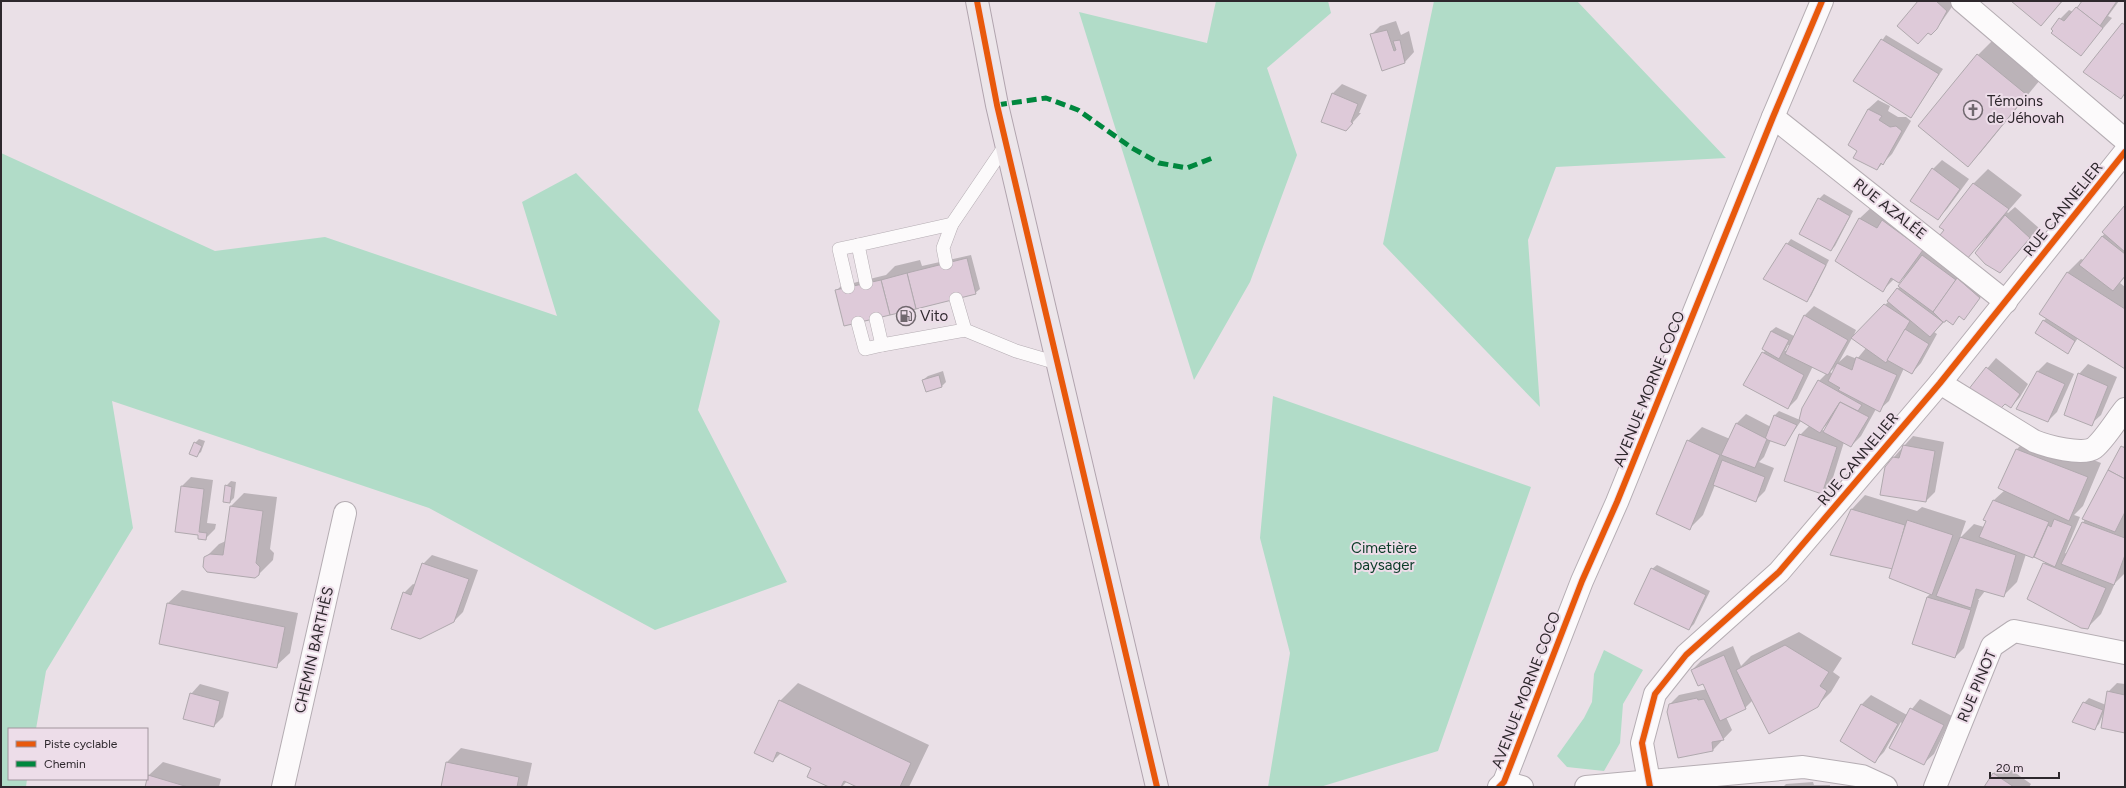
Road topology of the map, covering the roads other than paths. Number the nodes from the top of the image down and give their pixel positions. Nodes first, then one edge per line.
1 (977, 1) edge
2 (1822, 1) edge
3 (1962, 1) edge
4 (1773, 117) junction
5 (2125, 140) edge
6 (1007, 143) junction
7 (2125, 152) edge
8 (952, 224) junction
9 (858, 245) junction
10 (946, 263) dead end
11 (866, 283) dead end
12 (848, 287) dead end
13 (956, 299) dead end
14 (2006, 302) junction
15 (876, 319) dead end
16 (858, 323) dead end
17 (965, 330) junction
18 (882, 345) junction
19 (1057, 363) junction
20 (1940, 383) junction
21 (2125, 409) edge
22 (345, 513) dead end
23 (2125, 653) edge
24 (1649, 784) edge
25 (1509, 785) edge
26 (283, 787) edge
27 (1157, 787) edge
28 (1586, 787) edge
29 (1886, 787) edge
30 (1935, 787) edge

1 - 6 main road
2 - 4 street, AVENUE MORNE COCO
3 - 5 street
4 - 14 street, RUE AZALÉE
4 - 25 street, AVENUE MORNE COCO
6 - 8 lane
6 - 19 main road
7 - 14 street, RUE CANNELIER
8 - 9 lane
8 - 10 lane
9 - 11 lane
9 - 12 lane
13 - 17 lane
14 - 20 street, RUE CANNELIER
15 - 18 lane
16 - 18 lane
17 - 18 lane
17 - 19 lane
19 - 27 main road
20 - 21 street
20 - 24 street, RUE CANNELIER
22 - 26 street, CHEMIN BARTHÈS
23 - 30 street, RUE PINOT
24 - 28 street
24 - 29 street

